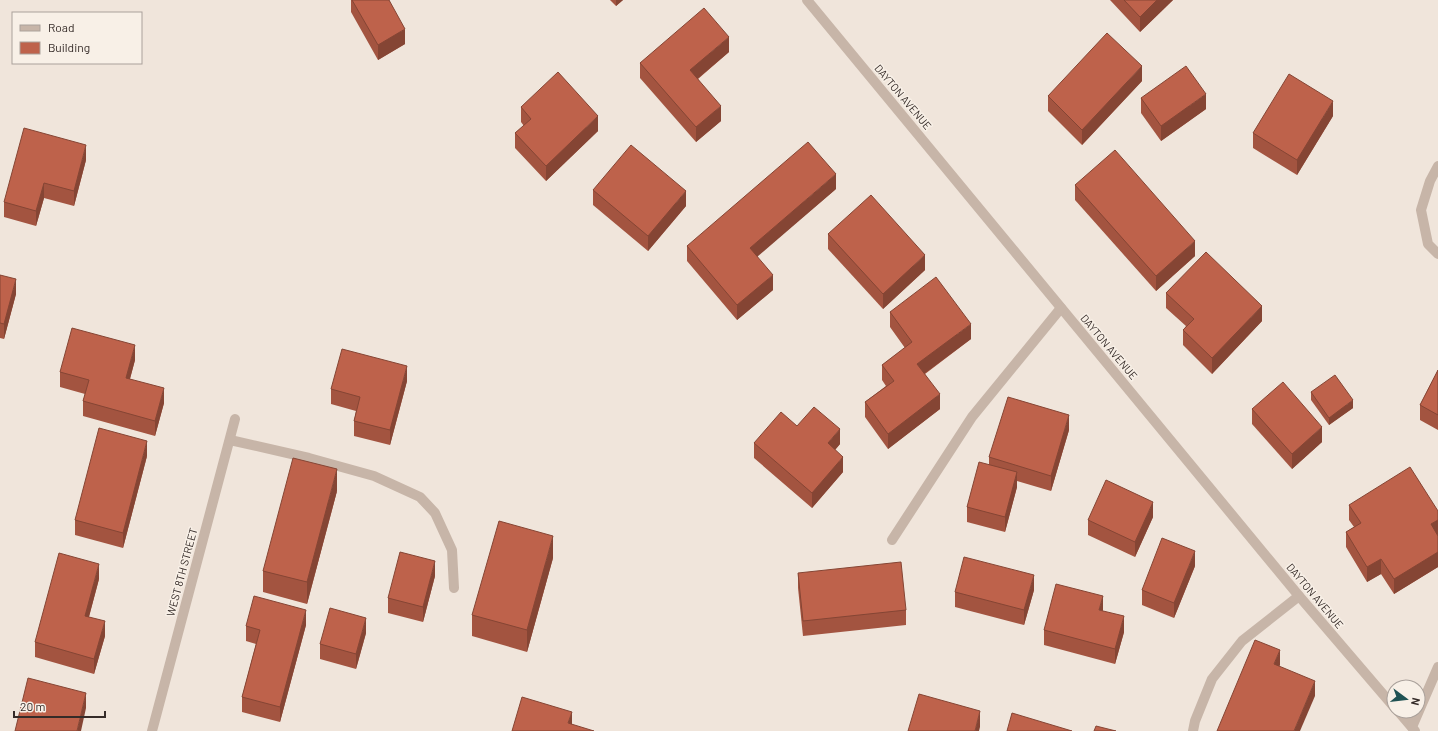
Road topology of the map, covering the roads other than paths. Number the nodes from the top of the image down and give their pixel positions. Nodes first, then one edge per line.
1 (807, 0) edge
2 (1438, 166) edge
3 (1438, 254) edge
4 (1061, 308) junction
5 (235, 419) dead end
6 (230, 440) junction
7 (892, 540) dead end
8 (454, 588) dead end
9 (1299, 596) junction
10 (1438, 668) edge
11 (1386, 698) edge
12 (1405, 719) edge
13 (1413, 729) edge
14 (152, 731) edge
15 (1193, 731) edge

1 - 4 street, DAYTON AVENUE
2 - 3 street
4 - 7 street
4 - 9 street, DAYTON AVENUE
5 - 6 street, WEST 8TH STREET
6 - 8 street
6 - 14 street, WEST 8TH STREET
9 - 11 street, DAYTON AVENUE
9 - 15 street
10 - 13 street
12 - 13 street

